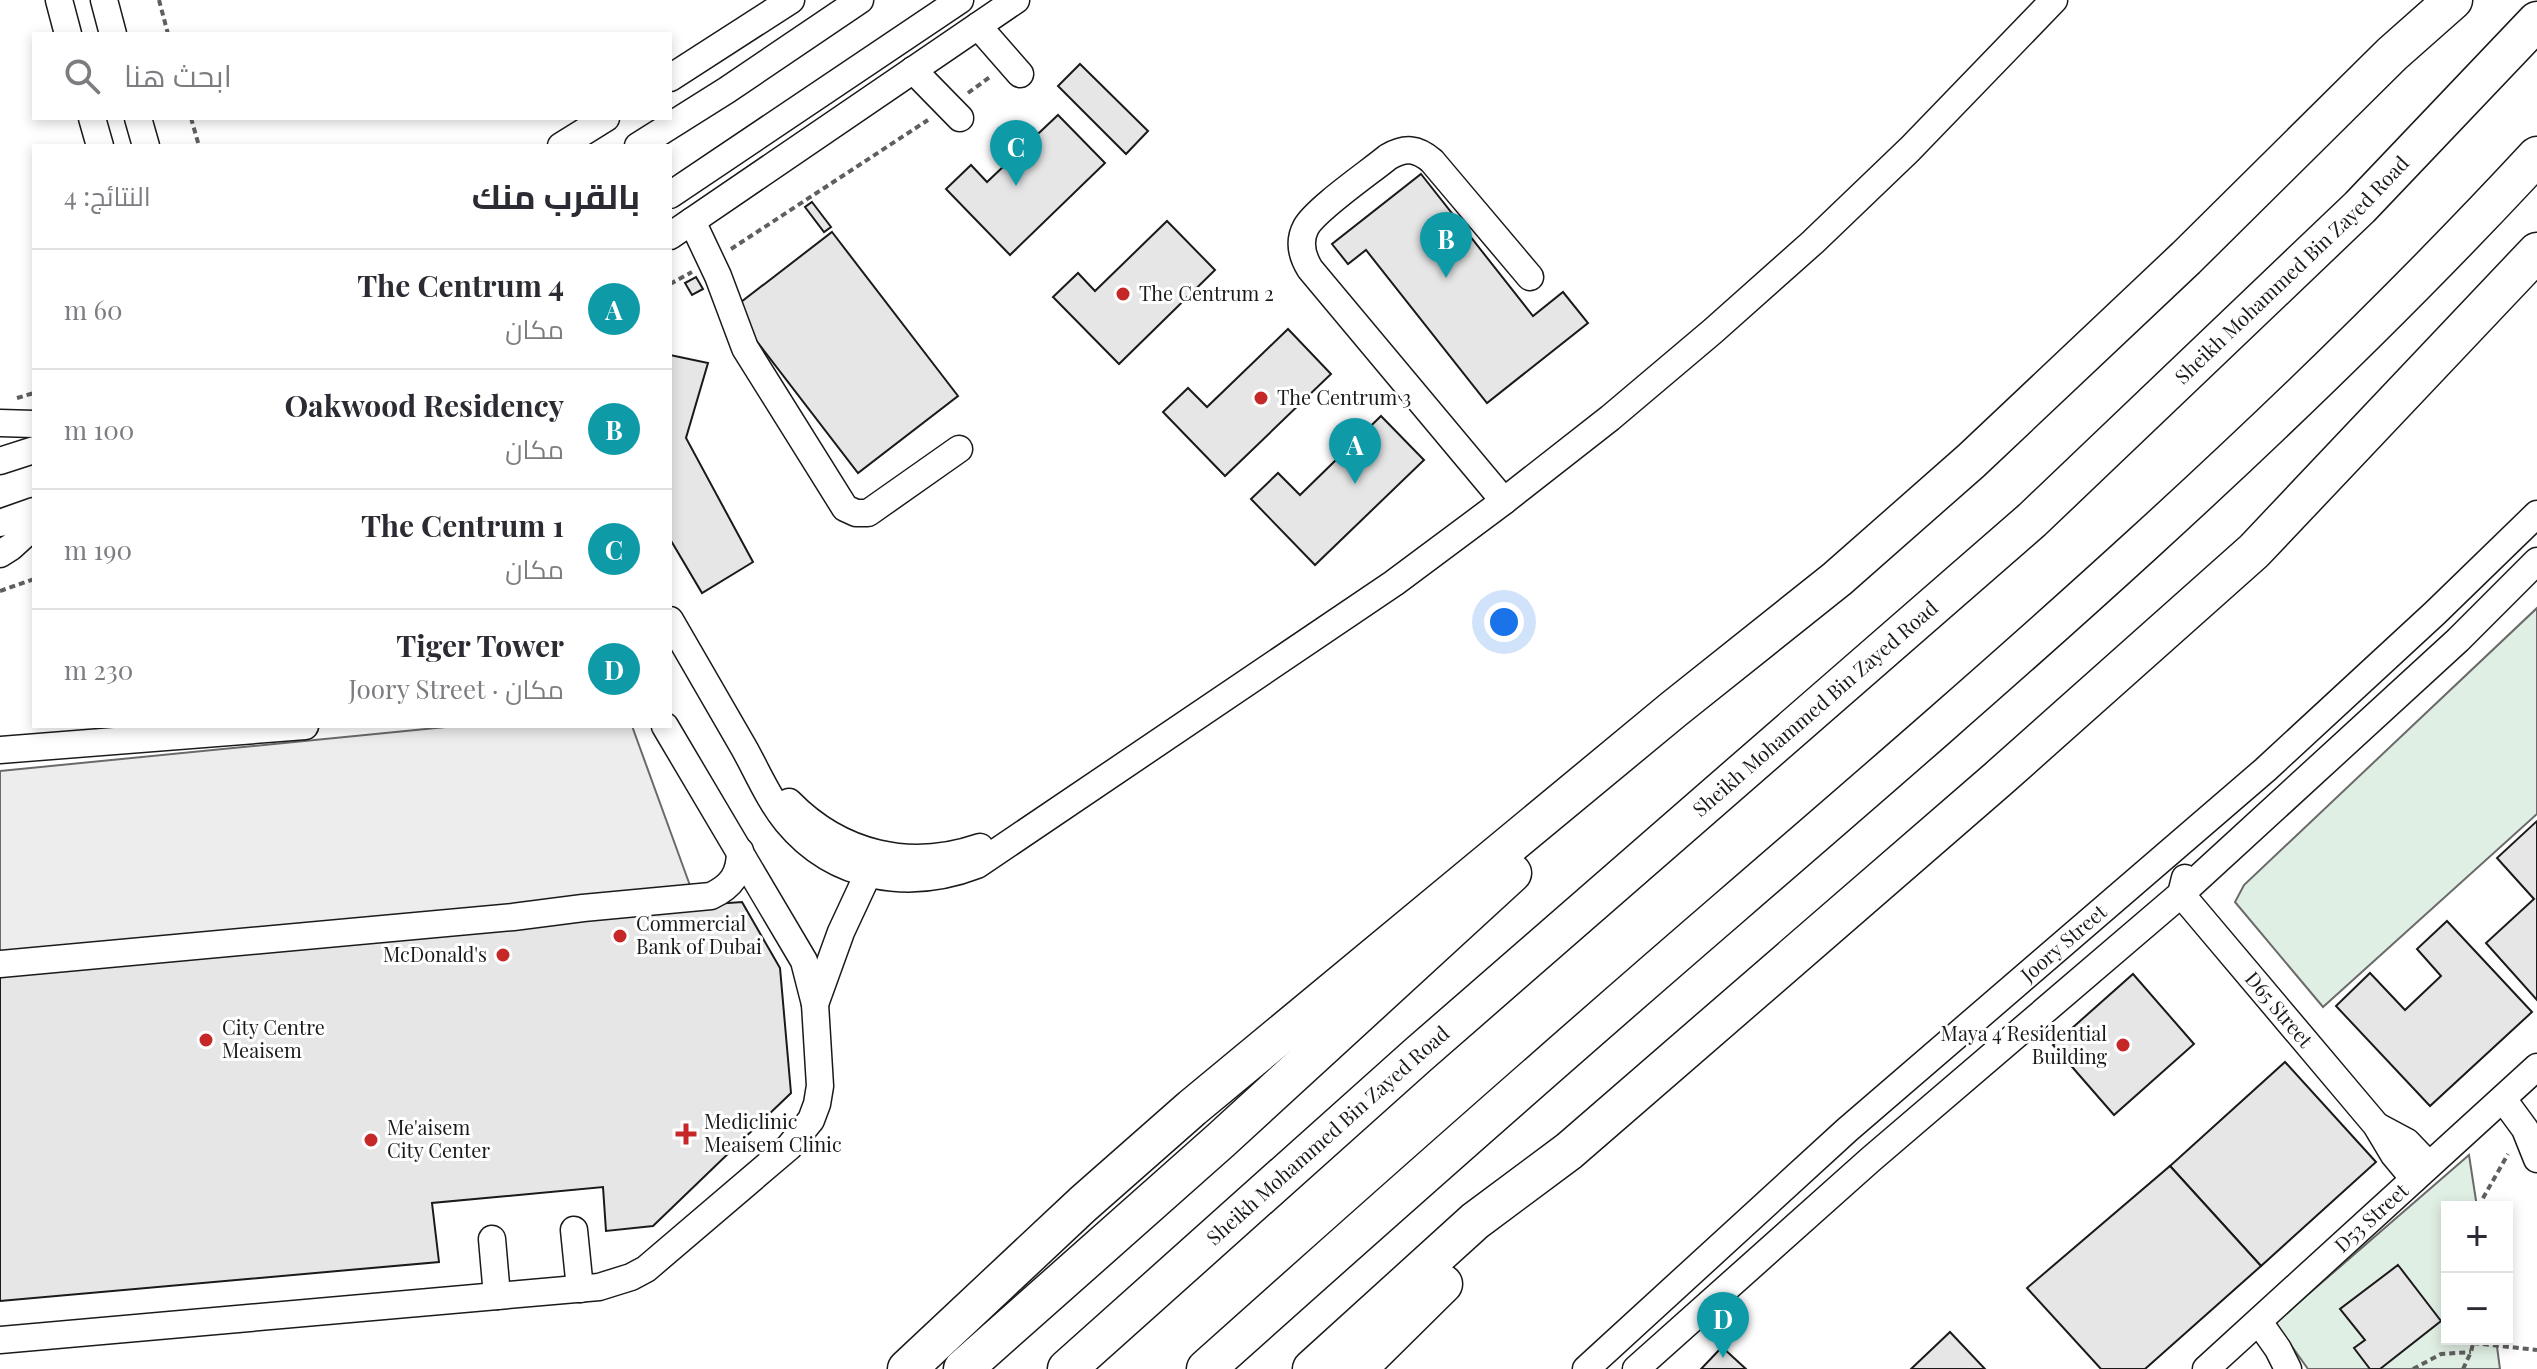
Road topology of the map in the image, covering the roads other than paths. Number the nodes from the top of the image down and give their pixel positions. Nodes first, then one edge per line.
1 (59, 0) edge
2 (104, 0) edge
3 (791, 0) edge
4 (860, 0) edge
5 (960, 0) edge
6 (1016, 0) edge
7 (2054, 0) edge
8 (2435, 0) edge
9 (2453, 0) edge
10 (2537, 21) edge
11 (978, 26) junction
12 (67, 32) edge
13 (112, 32) edge
14 (2392, 54) junction
15 (1015, 68) road end
16 (913, 70) junction
17 (672, 77) edge
18 (954, 112) road end
19 (93, 120) edge
20 (139, 120) edge
21 (603, 120) edge
22 (99, 144) edge
23 (145, 144) edge
24 (564, 144) edge
25 (641, 144) edge
26 (2537, 156) edge
27 (672, 194) edge
28 (692, 221) junction
29 (672, 235) edge
30 (2537, 252) edge
31 (1530, 277) dead end
32 (0, 423) edge
33 (32, 424) edge
34 (959, 449) dead end
35 (32, 451) edge
36 (0, 461) edge
37 (1504, 501) junction
38 (32, 512) edge
39 (2537, 514) edge
40 (0, 523) edge
41 (32, 528) edge
42 (0, 554) edge
43 (2537, 561) edge
44 (672, 623) edge
45 (1674, 709) junction
46 (178, 728) edge
47 (282, 728) edge
48 (666, 728) edge
49 (142, 740) junction
50 (0, 750) edge
51 (749, 758) junction
52 (2265, 770) junction
53 (1041, 820) junction
54 (740, 851) junction
55 (858, 871) junction
56 (2181, 894) junction
57 (804, 961) junction
58 (0, 964) edge
59 (815, 1004) junction
60 (2537, 1067) edge
61 (2503, 1099) junction
62 (1569, 1151) junction
63 (2537, 1159) edge
64 (2422, 1172) junction
65 (574, 1230) dead end
66 (492, 1239) dead end
67 (580, 1289) junction
68 (497, 1296) junction
69 (2251, 1329) junction
70 (0, 1340) edge
71 (907, 1369) edge
72 (963, 1369) edge
73 (1067, 1369) edge
74 (1206, 1369) edge
75 (1312, 1369) edge
76 (1357, 1369) edge
77 (1586, 1369) edge
78 (1636, 1369) edge
79 (2206, 1369) edge
80 (2276, 1369) edge
81 (2288, 1369) edge

1 - 12 street
2 - 13 street
3 - 17 street
4 - 25 street
5 - 27 street
6 - 11 street
7 - 37 street
8 - 14 highway
9 - 14 highway
10 - 73 highway, Sheikh Mohammed Bin Zayed Road
11 - 15 street
11 - 16 street
14 - 45 highway
16 - 18 street
16 - 28 street
19 - 22 street
20 - 23 street
21 - 24 street
26 - 74 highway
28 - 29 street
28 - 34 street
30 - 62 highway
31 - 37 street
32 - 33 street
35 - 36 street
37 - 53 street
38 - 40 street
39 - 52 street, Joory Street
41 - 42 street
43 - 56 street, Joory Street
44 - 51 street
45 - 71 highway
45 - 72 highway
46 - 49 street
47 - 49 street
48 - 54 street
49 - 50 street
51 - 53 street
51 - 55 street
52 - 56 street
52 - 77 street, Joory Street
53 - 55 street
54 - 57 street
54 - 58 street
55 - 57 street
55 - 59 street
56 - 64 street, D65 Street
56 - 78 street, Joory Street
57 - 59 street
59 - 67 street
60 - 61 street, D53 Street
61 - 63 street
61 - 64 street, D53 Street
62 - 75 highway
62 - 76 highway
64 - 69 street, D53 Street
65 - 67 street
66 - 68 street
67 - 68 street
68 - 70 street
69 - 79 street, D53 Street
69 - 80 street
69 - 81 street

